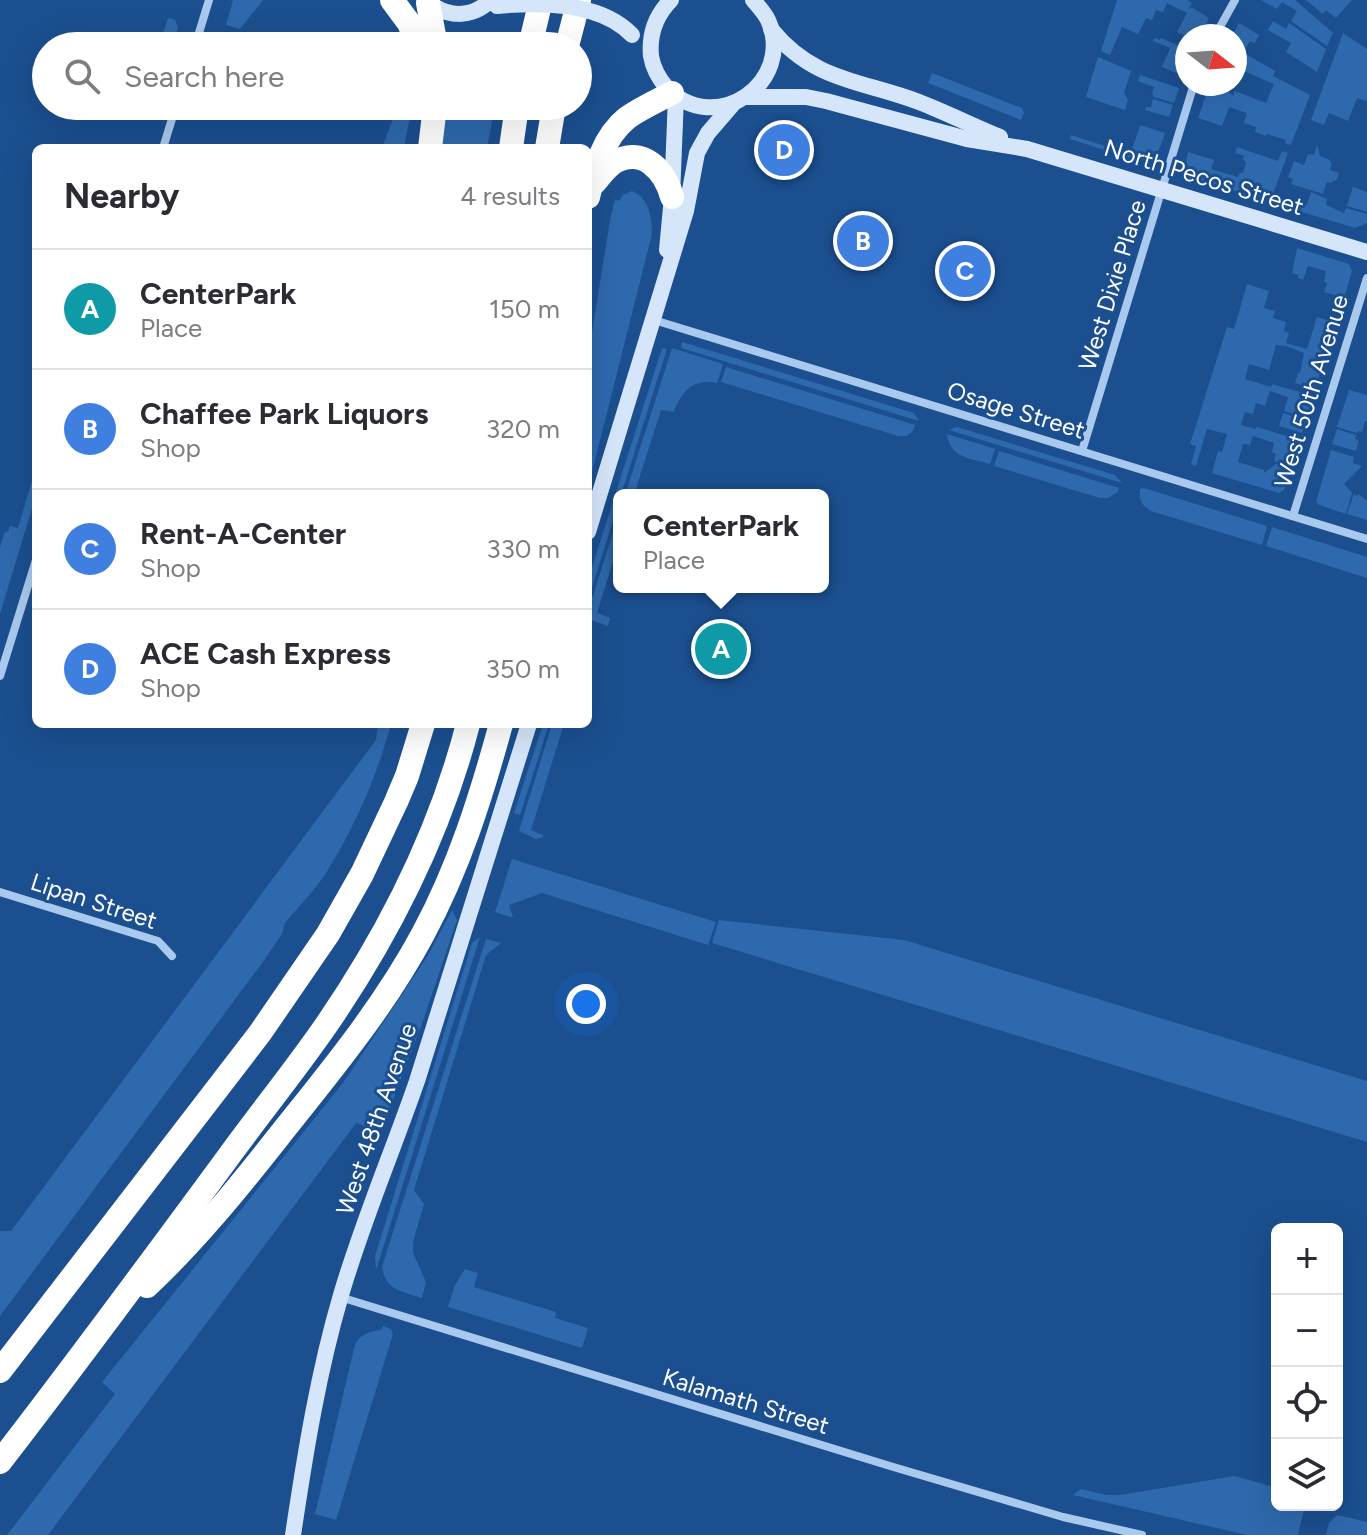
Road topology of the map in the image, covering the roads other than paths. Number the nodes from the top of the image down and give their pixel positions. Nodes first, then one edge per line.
1 (209, 0) edge
2 (392, 0) edge
3 (541, 0) edge
4 (579, 0) edge
5 (671, 0) edge
6 (753, 0) edge
7 (770, 0) edge
8 (1235, 0) edge
9 (427, 1) edge
10 (494, 3) edge
11 (769, 24) junction
12 (1222, 24) edge
13 (199, 32) edge
14 (413, 32) edge
15 (433, 32) edge
16 (533, 32) edge
17 (571, 32) edge
18 (652, 59) junction
19 (674, 94) junction
20 (1190, 96) edge
21 (739, 100) junction
22 (172, 120) edge
23 (420, 120) edge
24 (433, 120) edge
25 (515, 120) edge
26 (552, 120) edge
27 (164, 144) edge
28 (417, 144) edge
29 (430, 144) edge
30 (512, 144) edge
31 (548, 144) edge
32 (1027, 149) junction
33 (592, 181) edge
34 (592, 188) edge
35 (1162, 189) junction
36 (672, 197) junction
37 (1367, 252) edge
38 (1367, 278) edge
39 (663, 289) junction
40 (654, 320) junction
41 (1082, 451) junction
42 (1293, 516) junction
43 (592, 519) edge
44 (1367, 539) edge
45 (32, 573) edge
46 (0, 676) edge
47 (415, 728) edge
48 (422, 728) edge
49 (467, 728) edge
50 (500, 728) edge
51 (528, 728) edge
52 (407, 776) junction
53 (0, 892) edge
54 (172, 956) dead end
55 (340, 1297) junction
56 (102, 1329) junction
57 (0, 1371) edge
58 (0, 1462) edge
59 (293, 1533) edge
60 (1142, 1535) edge

1 - 13 street
2 - 14 highway
3 - 16 highway
4 - 17 highway
5 - 18 street
6 - 11 street, North Pecos Street
7 - 11 street
8 - 12 street
9 - 10 street
9 - 15 highway
10 - 18 street, bridge
11 - 21 street
11 - 32 street, North Pecos Street
18 - 19 street
19 - 21 street, North Pecos Street
19 - 33 highway
19 - 36 street
20 - 35 street, West Dixie Place
21 - 32 street, North Pecos Street
21 - 39 street
22 - 27 street
23 - 28 highway
24 - 29 highway
25 - 30 highway
26 - 31 highway
32 - 35 street, North Pecos Street
34 - 36 highway
35 - 37 street, North Pecos Street
35 - 41 street, West Dixie Place
36 - 39 street
38 - 42 street, West 50th Avenue
39 - 40 street
40 - 41 street, Osage Street
40 - 43 street
41 - 42 street, Osage Street
42 - 44 street, Osage Street
45 - 46 street
47 - 52 highway
48 - 52 highway
49 - 56 highway
50 - 56 highway
51 - 55 street, West 48th Avenue
52 - 57 highway
53 - 54 street, Lipan Street
55 - 59 street, West 48th Avenue
55 - 60 street, Kalamath Street
56 - 58 highway

